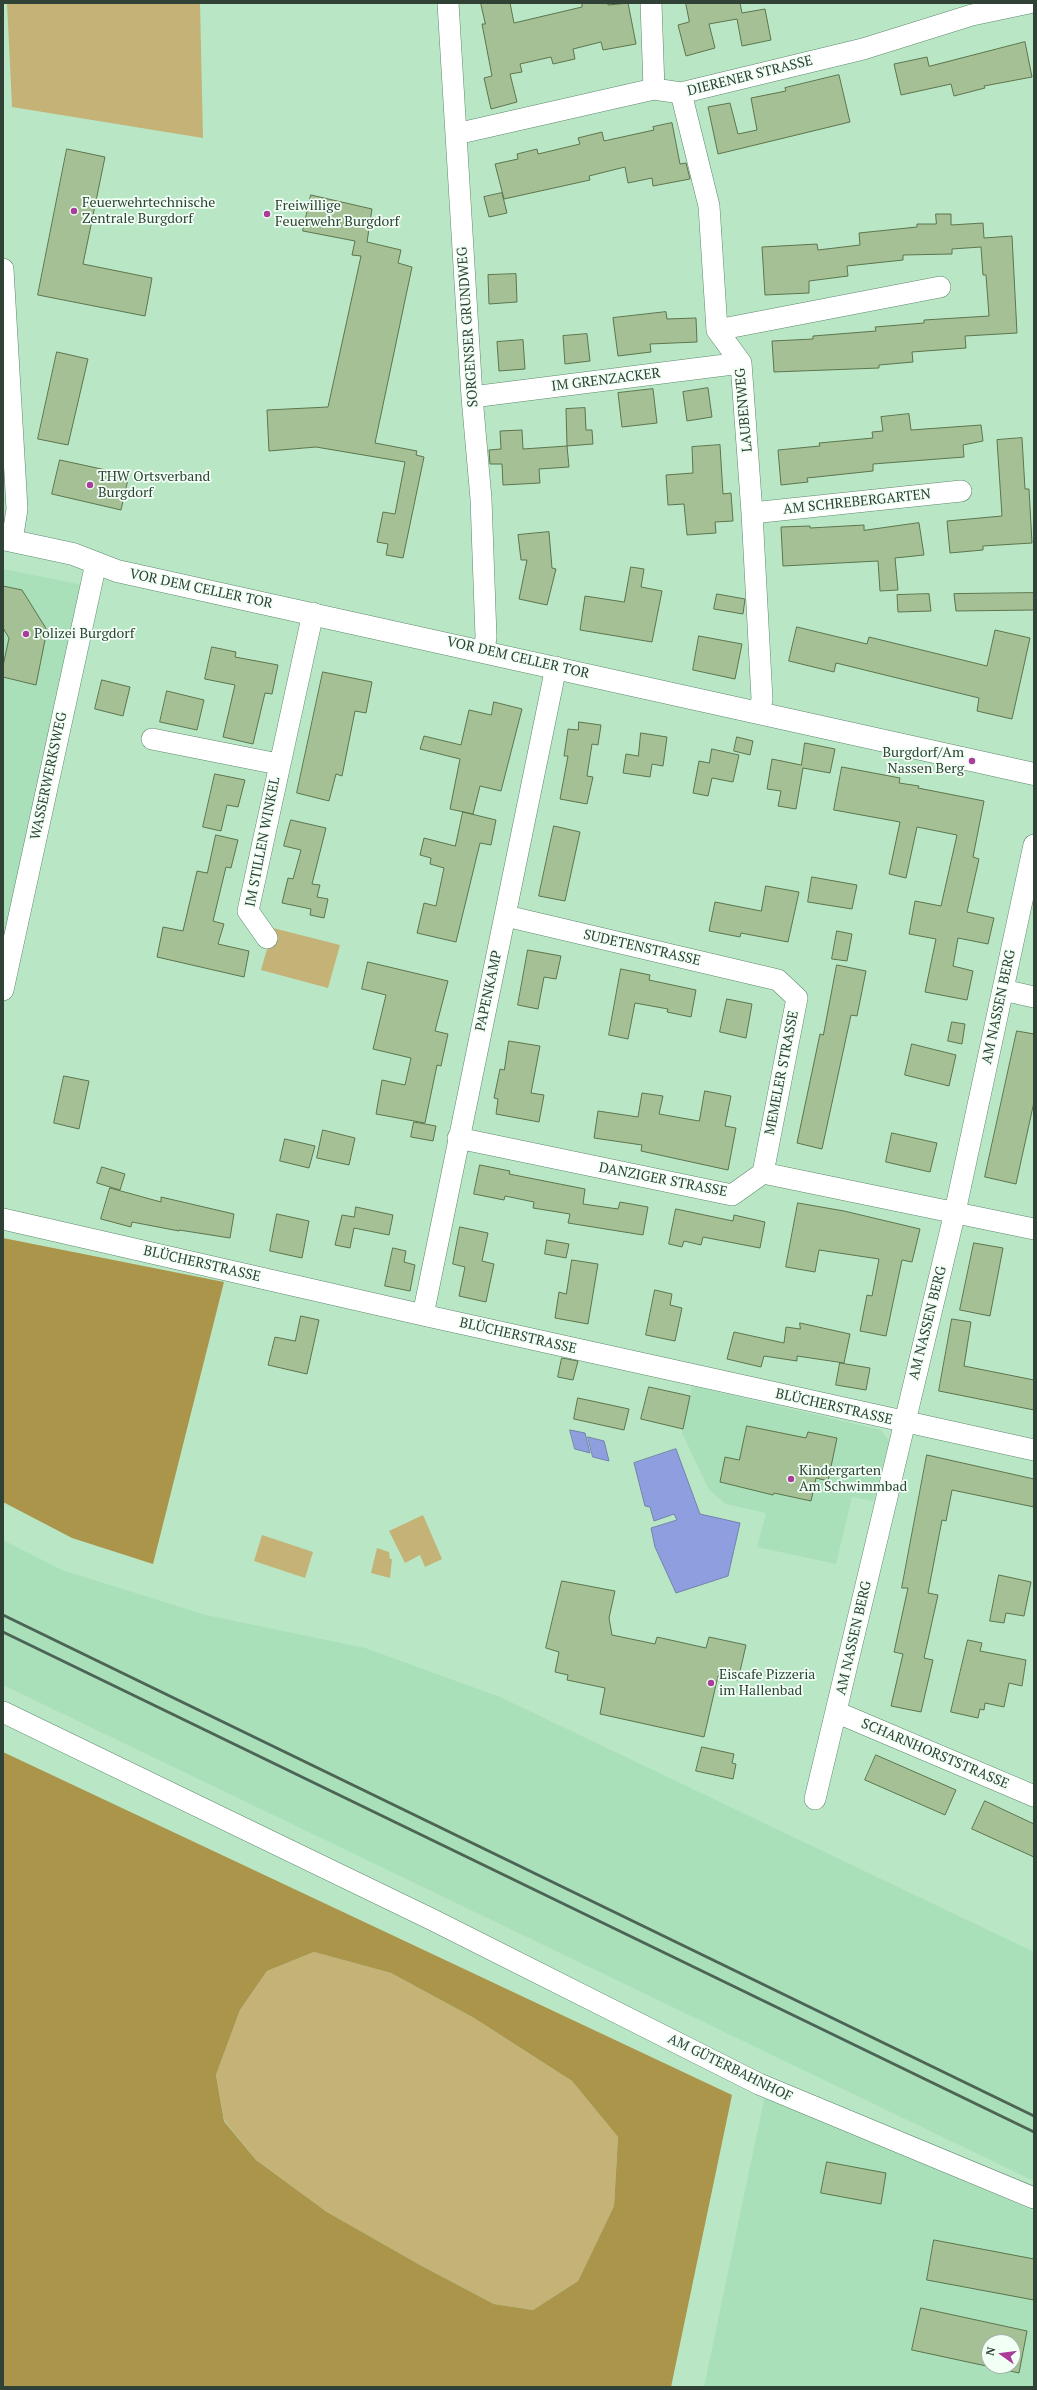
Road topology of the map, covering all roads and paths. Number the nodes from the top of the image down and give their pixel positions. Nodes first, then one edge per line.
1 (448, 3) edge
2 (651, 3) edge
3 (1029, 3) edge
4 (971, 9) edge
5 (654, 89) junction
6 (681, 93) junction
7 (456, 134) junction
8 (3, 269) edge
9 (940, 287) dead end
10 (717, 330) junction
11 (741, 363) junction
12 (472, 397) junction
13 (962, 491) dead end
14 (752, 513) junction
15 (7, 540) edge
16 (96, 563) junction
17 (312, 614) junction
18 (484, 650) junction
19 (556, 667) junction
20 (759, 713) junction
21 (152, 739) dead end
22 (278, 764) junction
23 (1034, 774) edge
24 (1034, 845) edge
25 (506, 916) junction
26 (267, 938) dead end
27 (778, 980) joint
28 (3, 990) edge
29 (1003, 990) junction
30 (1034, 997) edge
31 (458, 1138) junction
32 (763, 1173) junction
33 (955, 1212) junction
34 (3, 1219) edge
35 (1034, 1229) edge
36 (423, 1315) junction
37 (904, 1422) junction
38 (1034, 1450) edge
39 (3, 1712) edge
40 (836, 1712) junction
41 (1034, 1796) edge
42 (815, 1799) dead end
43 (1034, 2198) edge

1 - 7 street, SORGENSER GRUNDWEG
2 - 5 street
3 - 4 street, DIERENER STRASSE
4 - 6 street, DIERENER STRASSE
5 - 6 street, DIERENER STRASSE
5 - 7 street, DIERENER STRASSE
6 - 10 street
7 - 12 street, SORGENSER GRUNDWEG
8 - 15 street
9 - 10 street
10 - 11 street, LAUBENWEG
11 - 12 street, IM GRENZACKER
11 - 14 street, LAUBENWEG
12 - 18 street, SORGENSER GRUNDWEG
13 - 14 street, AM SCHREBERGARTEN
14 - 20 street, LAUBENWEG
15 - 16 street, VOR DEM CELLER TOR
16 - 17 street, VOR DEM CELLER TOR
16 - 28 street, WASSERWERKSWEG
17 - 18 street, VOR DEM CELLER TOR
17 - 22 street, IM STILLEN WINKEL
18 - 19 street, VOR DEM CELLER TOR
19 - 20 street, VOR DEM CELLER TOR
19 - 25 street, PAPENKAMP
20 - 23 street, VOR DEM CELLER TOR
21 - 22 street, IM STILLEN WINKEL
22 - 26 street, IM STILLEN WINKEL
24 - 29 street, AM NASSEN BERG
25 - 27 street, SUDETENSTRASSE
25 - 31 street, PAPENKAMP
27 - 32 street, MEMELER STRASSE
29 - 30 street
29 - 33 street, AM NASSEN BERG
31 - 32 street, DANZIGER STRASSE
31 - 36 street, PAPENKAMP
32 - 33 street
33 - 35 street
33 - 37 street, AM NASSEN BERG
34 - 36 street, BLÜCHERSTRASSE
36 - 37 street, BLÜCHERSTRASSE
37 - 38 street, BLÜCHERSTRASSE
37 - 40 street, AM NASSEN BERG
39 - 43 street, AM GÜTERBAHNHOF
40 - 41 street, SCHARNHORSTSTRASSE
40 - 42 street, AM NASSEN BERG

